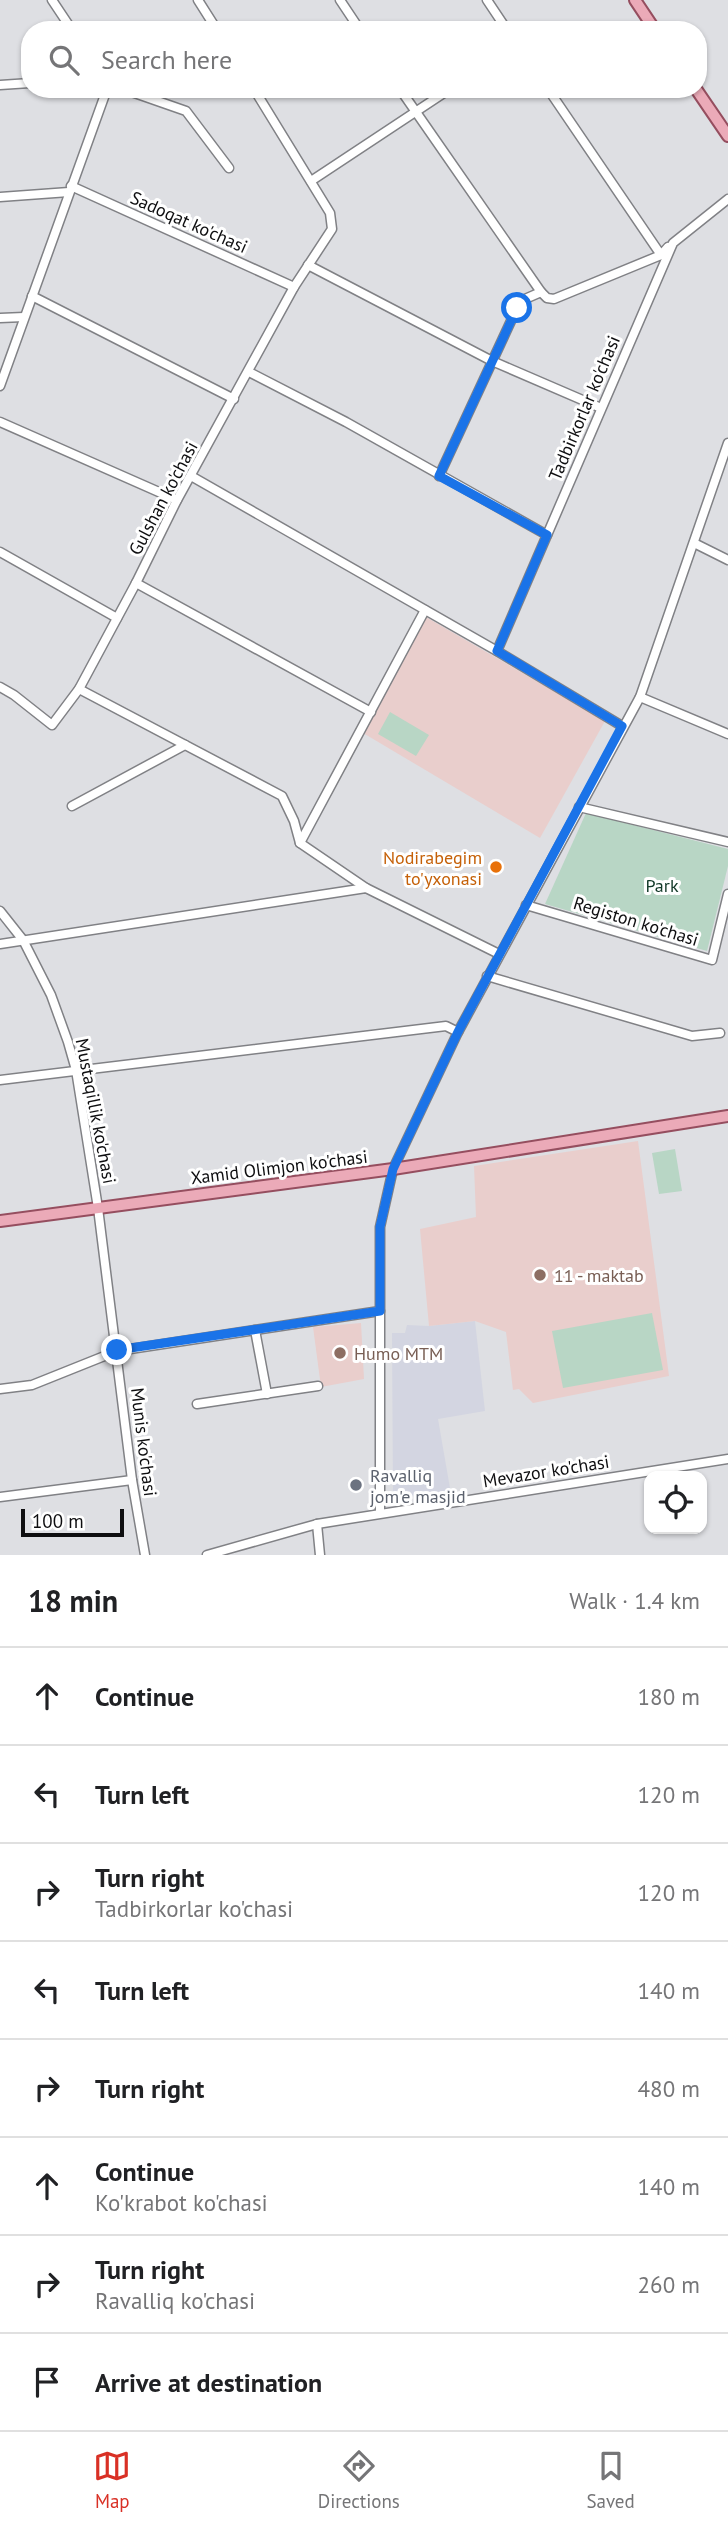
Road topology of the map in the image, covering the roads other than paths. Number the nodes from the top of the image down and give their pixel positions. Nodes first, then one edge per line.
1 (52, 0) edge
2 (198, 0) edge
3 (340, 0) edge
4 (487, 0) edge
5 (635, 0) edge
6 (66, 21) edge
7 (211, 21) edge
8 (354, 21) edge
9 (501, 21) edge
10 (649, 21) edge
11 (21, 84) edge
12 (0, 85) edge
13 (104, 98) edge
14 (149, 98) edge
15 (260, 98) edge
16 (406, 98) edge
17 (437, 98) edge
18 (554, 98) edge
19 (702, 98) edge
20 (416, 112) junction
21 (728, 136) edge
22 (229, 168) dead end
23 (311, 180) junction
24 (70, 189) junction
25 (0, 197) edge
26 (728, 199) edge
27 (673, 243) junction
28 (660, 255) junction
29 (307, 265) junction
30 (294, 287) junction
31 (541, 292) junction
32 (32, 296) junction
33 (24, 317) junction
34 (0, 318) edge
35 (492, 361) junction
36 (249, 372) junction
37 (0, 386) edge
38 (234, 399) junction
39 (601, 408) junction
40 (0, 422) edge
41 (728, 443) edge
42 (191, 476) junction
43 (439, 476) junction
44 (177, 500) junction
45 (547, 535) junction
46 (694, 543) junction
47 (0, 552) edge
48 (728, 560) edge
49 (136, 583) junction
50 (425, 610) junction
51 (117, 618) junction
52 (497, 651) junction
53 (0, 687) edge
54 (79, 689) junction
55 (640, 697) junction
56 (371, 712) junction
57 (622, 726) junction
58 (728, 734) edge
59 (185, 745) junction
60 (72, 806) dead end
61 (579, 807) junction
62 (728, 842) edge
63 (300, 843) junction
64 (366, 888) junction
65 (728, 894) edge
66 (526, 905) junction
67 (0, 911) edge
68 (23, 940) junction
69 (0, 944) edge
70 (499, 954) junction
71 (488, 976) junction
72 (458, 1032) junction
73 (720, 1033) dead end
74 (76, 1070) junction
75 (0, 1080) edge
76 (728, 1116) edge
77 (393, 1169) junction
78 (98, 1208) junction
79 (0, 1221) edge
80 (380, 1311) junction
81 (256, 1330) junction
82 (117, 1350) junction
83 (318, 1386) dead end
84 (0, 1389) edge
85 (267, 1394) junction
86 (197, 1404) dead end
87 (728, 1459) edge
88 (132, 1480) junction
89 (0, 1497) edge
90 (380, 1513) junction
91 (317, 1524) junction
92 (145, 1555) edge
93 (207, 1555) edge
94 (320, 1555) edge

1 - 6 street
2 - 7 street
3 - 8 street
4 - 9 street
5 - 10 main road
11 - 12 street
13 - 24 street
14 - 22 street
15 - 23 street
16 - 20 street
17 - 20 street
18 - 28 street
19 - 21 main road
20 - 23 street
20 - 31 street
23 - 29 street, Gulshan ko'chasi
24 - 25 street
24 - 30 street, Sadoqat ko'chasi
24 - 32 street
26 - 27 street, Tadbirkorlar ko'chasi
27 - 28 street
27 - 39 street, Tadbirkorlar ko'chasi
28 - 31 street
29 - 30 street, Gulshan ko'chasi
29 - 35 street
30 - 36 street, Gulshan ko'chasi
31 - 35 street
32 - 33 street
32 - 38 street
33 - 34 street
33 - 37 street
35 - 39 street
35 - 43 street
36 - 38 street, Gulshan ko'chasi
36 - 43 street
38 - 42 street, Gulshan ko'chasi
39 - 45 street, Tadbirkorlar ko'chasi
40 - 44 street
41 - 46 street
42 - 44 street, Gulshan ko'chasi
42 - 50 street
43 - 45 street
44 - 49 street, Gulshan ko'chasi
45 - 52 street, Tadbirkorlar ko'chasi
46 - 48 street
46 - 55 street
47 - 51 street
49 - 51 street, Gulshan ko'chasi
49 - 56 street
50 - 52 street
50 - 56 street
51 - 54 street, Gulshan ko'chasi
52 - 57 street
53 - 54 street, Gulshan ko'chasi
54 - 59 street
55 - 57 street
55 - 58 street
56 - 63 street
57 - 61 street
59 - 60 street
59 - 63 street
61 - 62 street
61 - 66 street
63 - 64 street
64 - 68 street
64 - 70 street
65 - 66 street, Registon ko'chasi
66 - 70 street
67 - 68 street, Mustaqillik ko'chasi
68 - 69 street
68 - 74 street, Mustaqillik ko'chasi
70 - 71 street
71 - 72 street
71 - 73 street
72 - 74 street
72 - 77 street
74 - 75 street
74 - 78 street, Mustaqillik ko'chasi
76 - 77 main road, Xamid Olimjon ko'chasi
77 - 78 main road, Xamid Olimjon ko'chasi
77 - 80 street
78 - 79 main road, Xamid Olimjon ko'chasi
78 - 82 street, Munis ko'chasi
80 - 81 street
80 - 90 street
81 - 82 street
81 - 85 street
82 - 84 street
82 - 88 street, Munis ko'chasi
83 - 85 street
85 - 86 street
87 - 90 street, Mevazor ko'chasi
88 - 89 street
88 - 92 street, Munis ko'chasi
90 - 91 street, Mevazor ko'chasi
91 - 93 street, Mevazor ko'chasi
91 - 94 street

